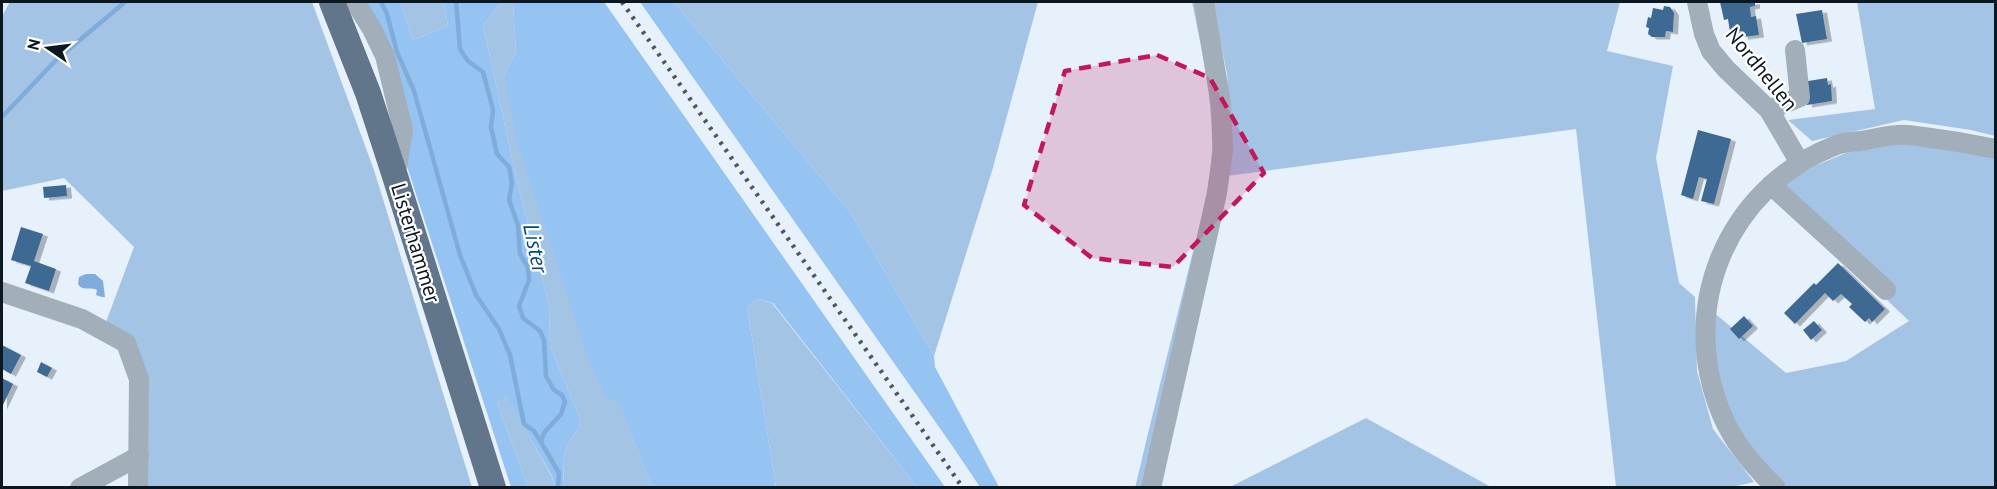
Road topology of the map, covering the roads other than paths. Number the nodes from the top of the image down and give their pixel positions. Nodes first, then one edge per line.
1 (332, 2) edge
2 (355, 2) edge
3 (1697, 2) edge
4 (1204, 4) edge
5 (1795, 50) dead end
6 (1769, 110) junction
7 (1995, 149) edge
8 (1800, 163) junction
9 (395, 176) junction
10 (1771, 185) junction
11 (1886, 290) dead end
12 (2, 292) edge
13 (139, 456) junction
14 (80, 488) edge
15 (138, 488) edge
16 (493, 488) edge
17 (1151, 488) edge
18 (1776, 488) edge

1 - 9 main road, Listerhammer
2 - 9 street
3 - 6 street, Nordhellen
4 - 17 street
5 - 6 street
6 - 8 street, Nordhellen
7 - 8 street
8 - 10 street
9 - 16 main road, Listerhammer
10 - 11 street
10 - 18 street
12 - 13 street
13 - 14 street
13 - 15 street

